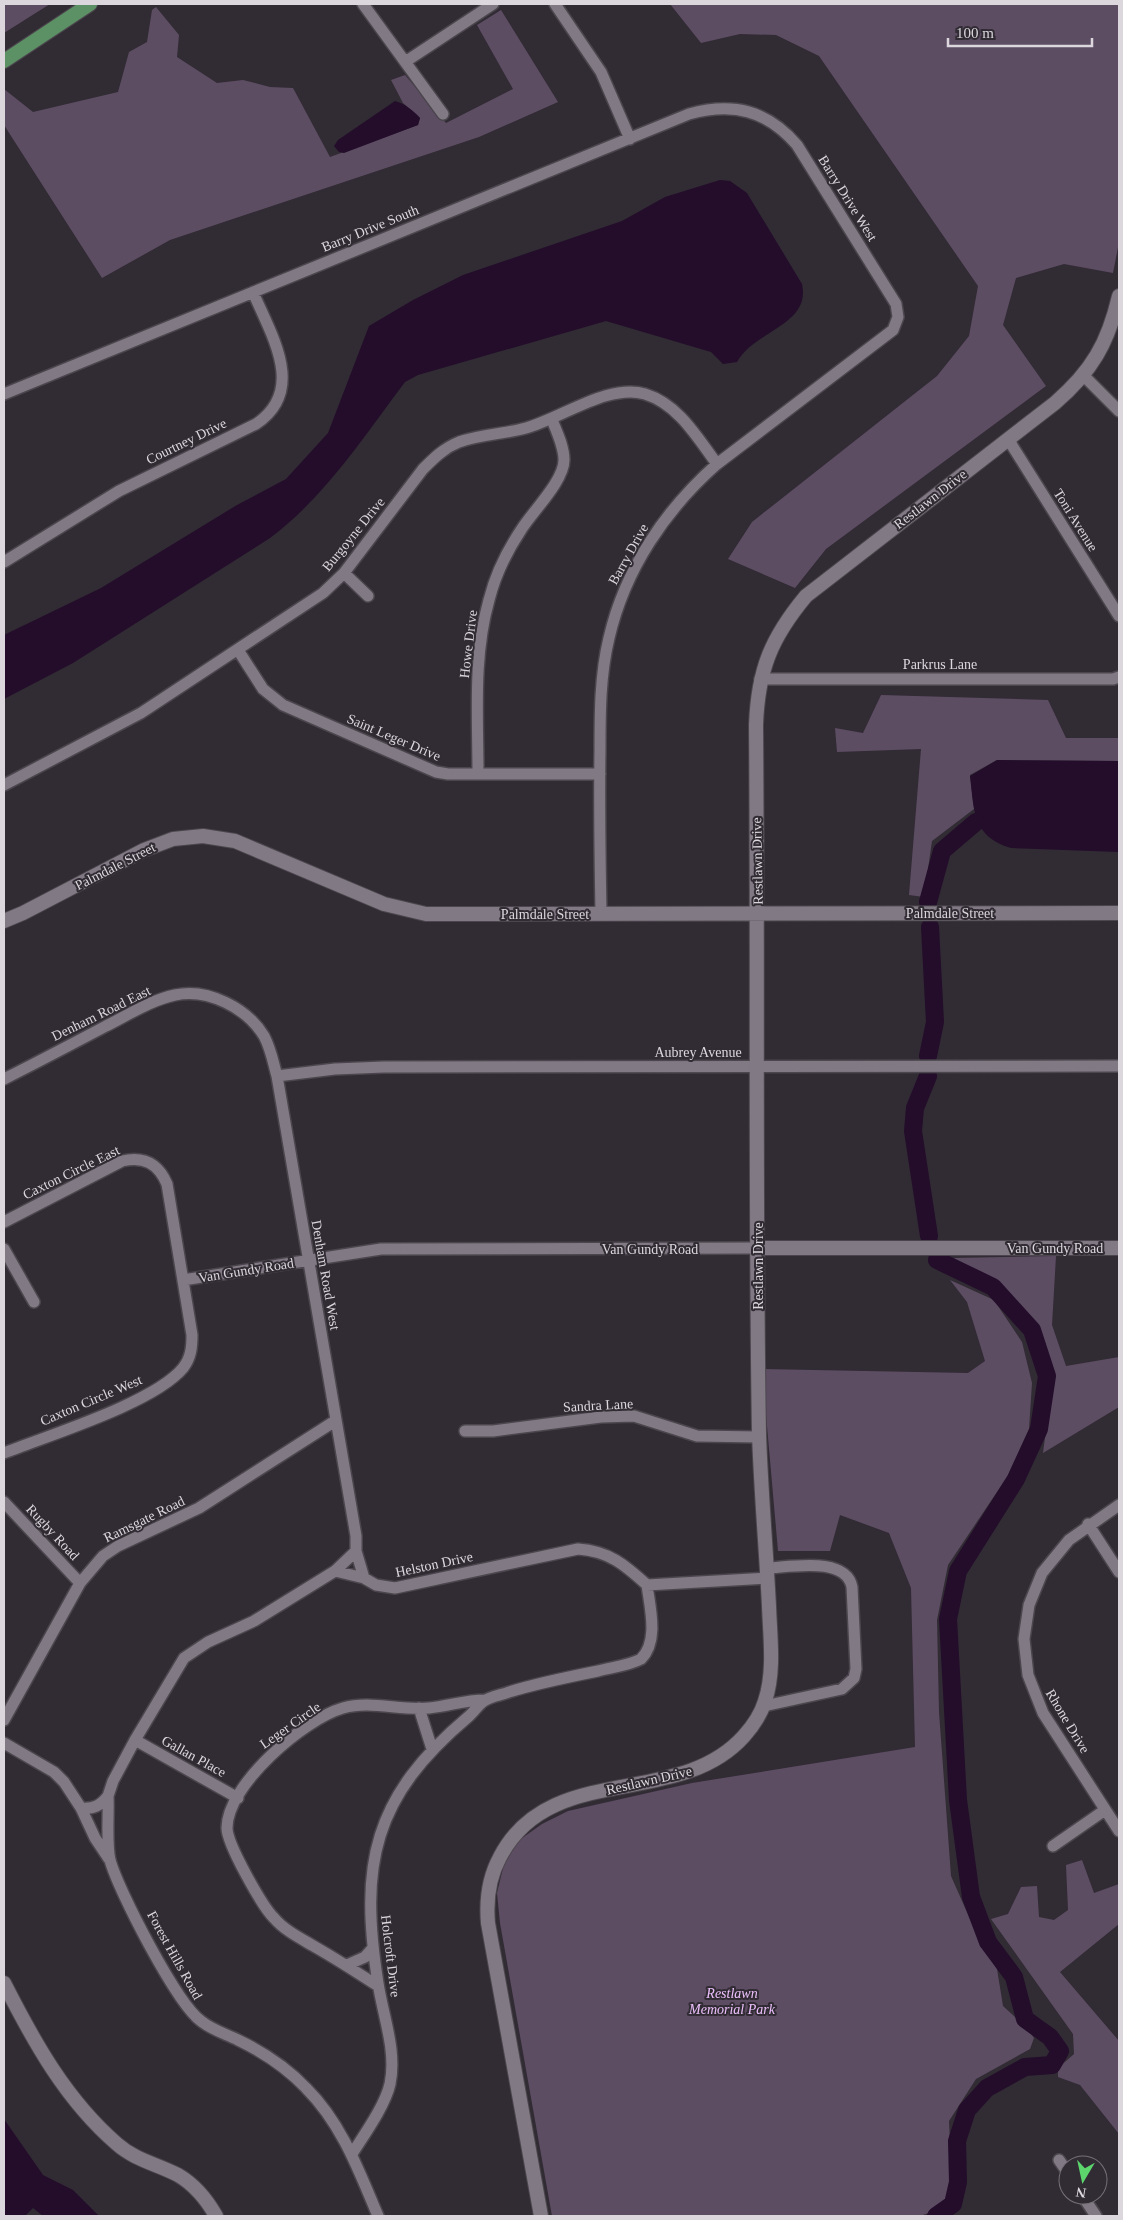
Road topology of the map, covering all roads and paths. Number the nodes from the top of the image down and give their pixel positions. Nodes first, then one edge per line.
1 (90, 4) edge
2 (363, 4) edge
3 (492, 4) edge
4 (555, 4) edge
5 (4, 61) edge
6 (405, 62) junction
7 (752, 112) joint
8 (443, 114) dead end
9 (630, 139) junction
10 (253, 292) junction
11 (1119, 296) edge
12 (898, 316) joint
13 (1084, 376) junction
14 (4, 394) edge
15 (1119, 411) edge
16 (552, 420) junction
17 (1008, 439) junction
18 (717, 464) junction
19 (4, 562) edge
20 (344, 573) junction
21 (368, 596) dead end
22 (1119, 616) edge
23 (238, 650) junction
24 (1119, 677) edge
25 (760, 680) junction
26 (478, 774) junction
27 (600, 774) junction
28 (4, 785) edge
29 (1119, 913) edge
30 (600, 914) junction
31 (758, 914) junction
32 (4, 921) edge
33 (242, 1013) joint
34 (1119, 1066) edge
35 (758, 1067) junction
36 (276, 1076) junction
37 (4, 1079) edge
38 (153, 1164) joint
39 (4, 1222) edge
40 (758, 1248) junction
41 (1119, 1248) edge
42 (4, 1249) edge
43 (308, 1260) junction
44 (183, 1280) junction
45 (34, 1302) dead end
46 (336, 1421) junction
47 (465, 1431) dead end
48 (759, 1437) junction
49 (4, 1453) edge
50 (4, 1502) edge
51 (1119, 1505) edge
52 (1088, 1524) junction
53 (356, 1551) junction
54 (334, 1572) junction
55 (1119, 1572) edge
56 (767, 1573) junction
57 (364, 1578) junction
58 (80, 1583) junction
59 (647, 1585) junction
60 (485, 1700) junction
61 (764, 1706) junction
62 (419, 1708) junction
63 (4, 1720) edge
64 (135, 1740) junction
65 (4, 1743) edge
66 (432, 1749) junction
67 (108, 1796) junction
68 (238, 1798) junction
69 (81, 1808) junction
70 (1106, 1810) junction
71 (1119, 1831) edge
72 (1054, 1846) dead end
73 (110, 1860) junction
74 (373, 1948) junction
75 (347, 1965) junction
76 (4, 1983) edge
77 (378, 1986) junction
78 (352, 2154) junction
79 (1089, 2205) edge
80 (216, 2216) edge
81 (378, 2216) edge
82 (541, 2216) edge
83 (1096, 2216) edge

1 - 5 main road
2 - 6 street
3 - 6 street
4 - 9 street
6 - 8 street
7 - 9 street, Barry Drive South
7 - 12 street, Barry Drive West
9 - 10 street, Barry Drive South
10 - 14 street, Barry Drive South
10 - 19 street, Courtney Drive
11 - 13 street, Restlawn Drive
12 - 18 street, Barry Drive
13 - 15 street
13 - 17 street, Restlawn Drive
16 - 18 street, Burgoyne Drive
16 - 20 street, Burgoyne Drive
16 - 26 street, Howe Drive
17 - 22 street, Toni Avenue
17 - 25 street, Restlawn Drive
18 - 27 street, Barry Drive
20 - 21 street
20 - 23 street, Burgoyne Drive
23 - 26 street, Saint Leger Drive
23 - 28 street, Burgoyne Drive
24 - 25 street, Parkrus Lane
25 - 31 street, Restlawn Drive
26 - 27 street, Saint Leger Drive
27 - 30 street, Barry Drive
29 - 31 street, Palmdale Street
30 - 31 street, Palmdale Street
30 - 32 street, Palmdale Street
31 - 35 street, Restlawn Drive
33 - 36 street, Denham Road West
33 - 37 street, Denham Road East
34 - 35 street, Aubrey Avenue
35 - 36 street, Aubrey Avenue
35 - 40 street, Restlawn Drive
36 - 43 street, Denham Road West
38 - 39 street, Caxton Circle East
38 - 44 street, Caxton Circle West
40 - 41 street, Van Gundy Road
40 - 43 street, Van Gundy Road
40 - 48 street, Restlawn Drive
42 - 45 street
43 - 44 street, Van Gundy Road
43 - 46 street, Denham Road West
44 - 49 street, Caxton Circle West
46 - 53 street, Denham Road West
46 - 58 street, Ramsgate Road
47 - 48 street, Sandra Lane
48 - 56 street, Restlawn Drive
50 - 58 street, Rugby Road
51 - 52 street, Rhone Drive
52 - 55 street
52 - 70 street, Rhone Drive
53 - 54 street
53 - 57 street
54 - 57 street, Helston Drive
54 - 64 street
56 - 59 street
56 - 61 street, Restlawn Drive
56 - 61 street
57 - 59 street, Helston Drive
58 - 63 street, Ramsgate Road
59 - 60 street, Holcroft Drive
60 - 62 street, Leger Circle
60 - 66 street, Holcroft Drive
61 - 82 street, Restlawn Drive
62 - 66 street
62 - 68 street, Leger Circle
64 - 67 street
64 - 68 street, Gallan Place
65 - 69 street
66 - 74 street, Holcroft Drive
67 - 69 street
67 - 73 street, Forest Hills Road
68 - 75 street, Leger Circle
69 - 73 street
70 - 71 street, Rhone Drive
70 - 72 street
73 - 78 street, Forest Hills Road
74 - 75 street
74 - 77 street, Holcroft Drive
75 - 77 street, Leger Circle
76 - 80 street
77 - 78 street, Holcroft Drive
78 - 81 street, Forest Hills Road
79 - 83 street

